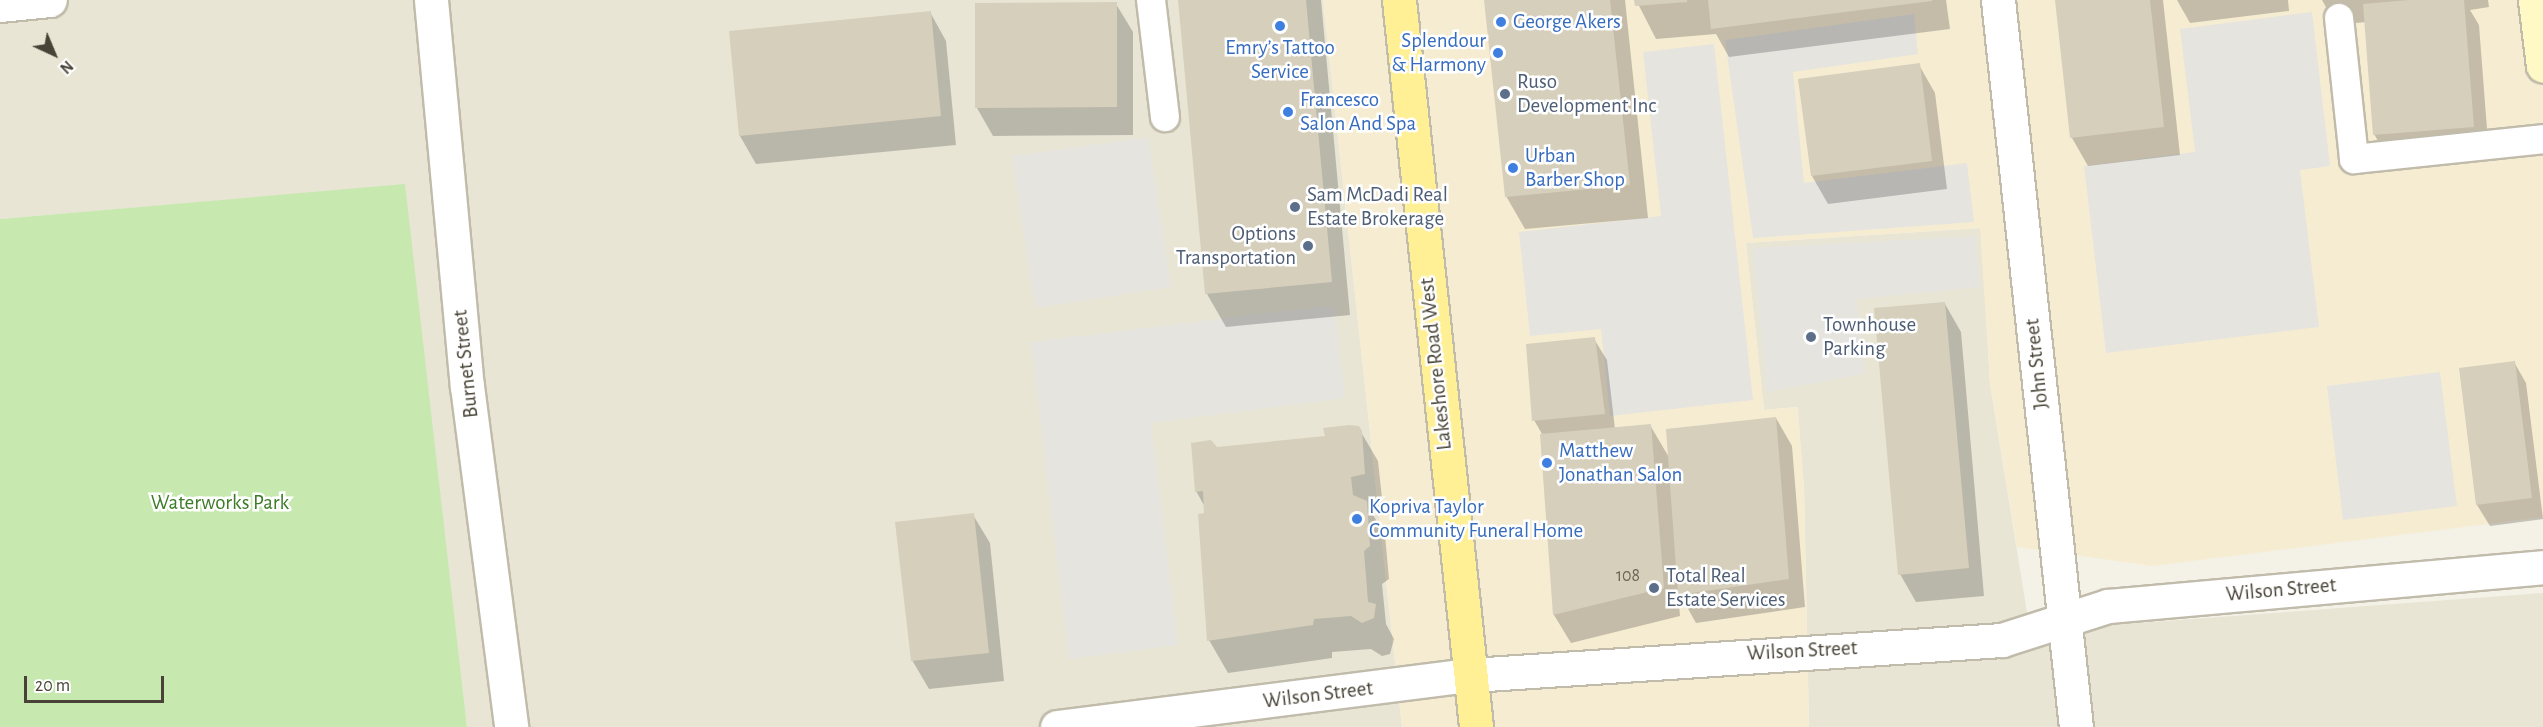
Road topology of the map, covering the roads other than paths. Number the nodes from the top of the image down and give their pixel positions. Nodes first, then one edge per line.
1 (50, 0) edge
2 (430, 0) edge
3 (1151, 0) edge
4 (1399, 0) edge
5 (1998, 0) edge
6 (2535, 0) edge
7 (0, 4) edge
8 (2339, 18) dead end
9 (2543, 66) edge
10 (1165, 117) dead end
11 (2543, 139) edge
12 (2543, 567) edge
13 (2067, 619) junction
14 (1471, 675) junction
15 (511, 727) edge
16 (1057, 727) edge
17 (1476, 727) edge
18 (2076, 727) edge

1 - 7 street
2 - 15 street, Burnet Street
3 - 10 lane
4 - 14 main road, Lakeshore Road West
5 - 13 street, John Street
6 - 9 street
8 - 11 lane
12 - 13 street, Wilson Street
13 - 14 street, Wilson Street
13 - 18 street, John Street
14 - 16 street, Wilson Street
14 - 17 main road, Lakeshore Road West

